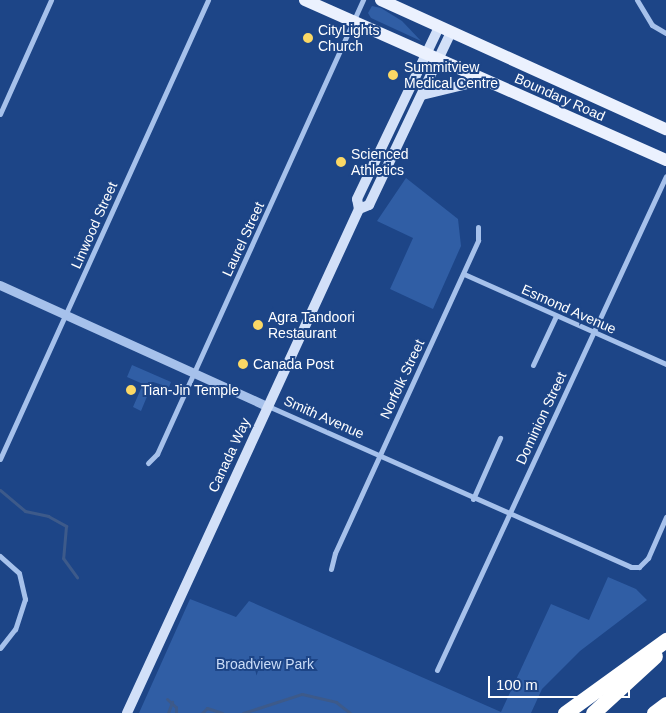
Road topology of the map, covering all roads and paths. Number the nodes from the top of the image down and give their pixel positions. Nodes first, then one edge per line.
1 (51, 0) edge
2 (208, 0) edge
3 (305, 0) edge
4 (363, 0) edge
5 (381, 0) edge
6 (637, 0) edge
7 (354, 22) junction
8 (445, 29) junction
9 (666, 33) edge
10 (432, 56) junction
11 (484, 80) junction
12 (422, 95) junction
13 (0, 114) edge
14 (666, 129) edge
15 (666, 160) edge
16 (666, 176) edge
17 (359, 209) junction
18 (478, 227) dead end
19 (464, 274) junction
20 (0, 285) edge
21 (66, 315) junction
22 (556, 316) junction
23 (594, 332) junction
24 (666, 364) edge
25 (534, 366) dead end
26 (194, 373) junction
27 (267, 406) junction
28 (500, 438) dead end
29 (379, 457) junction
30 (0, 459) edge
31 (148, 463) dead end
32 (473, 499) junction
33 (509, 515) junction
34 (666, 517) edge
35 (0, 556) edge
36 (331, 569) dead end
37 (666, 640) edge
38 (666, 647) edge
39 (0, 648) edge
40 (437, 670) dead end
41 (666, 704) edge
42 (127, 713) edge
43 (565, 713) edge
44 (593, 713) edge
45 (654, 713) edge

1 - 13 street
2 - 21 street, Linwood Street
3 - 7 main road, Boundary Road
4 - 7 street, Laurel Street
5 - 8 main road, Boundary Road
6 - 9 street
7 - 10 main road, Boundary Road
7 - 26 street, Laurel Street
8 - 10 main road, Canada Way
8 - 14 main road, Boundary Road
10 - 11 main road, Boundary Road
10 - 12 main road, Canada Way
10 - 17 main road, Canada Way
11 - 12 main road
11 - 15 main road, Boundary Road
12 - 17 main road, Canada Way
16 - 23 street, Dominion Street
17 - 27 main road, Canada Way
18 - 19 street, Norfolk Street
19 - 22 street, Esmond Avenue
19 - 29 street, Norfolk Street
20 - 21 street, Smith Avenue
21 - 26 street, Smith Avenue
21 - 30 street, Linwood Street
22 - 23 street, Esmond Avenue
22 - 25 street
23 - 24 street, Esmond Avenue
23 - 33 street, Dominion Street
26 - 27 street, Smith Avenue
26 - 31 street, Laurel Street
27 - 29 street, Smith Avenue
27 - 42 main road, Canada Way
28 - 32 street
29 - 32 street, Smith Avenue
29 - 36 street, Norfolk Street
32 - 33 street, Smith Avenue
33 - 34 street, Smith Avenue
33 - 40 street, Dominion Street
35 - 39 street
37 - 43 highway
38 - 44 highway
41 - 45 highway

